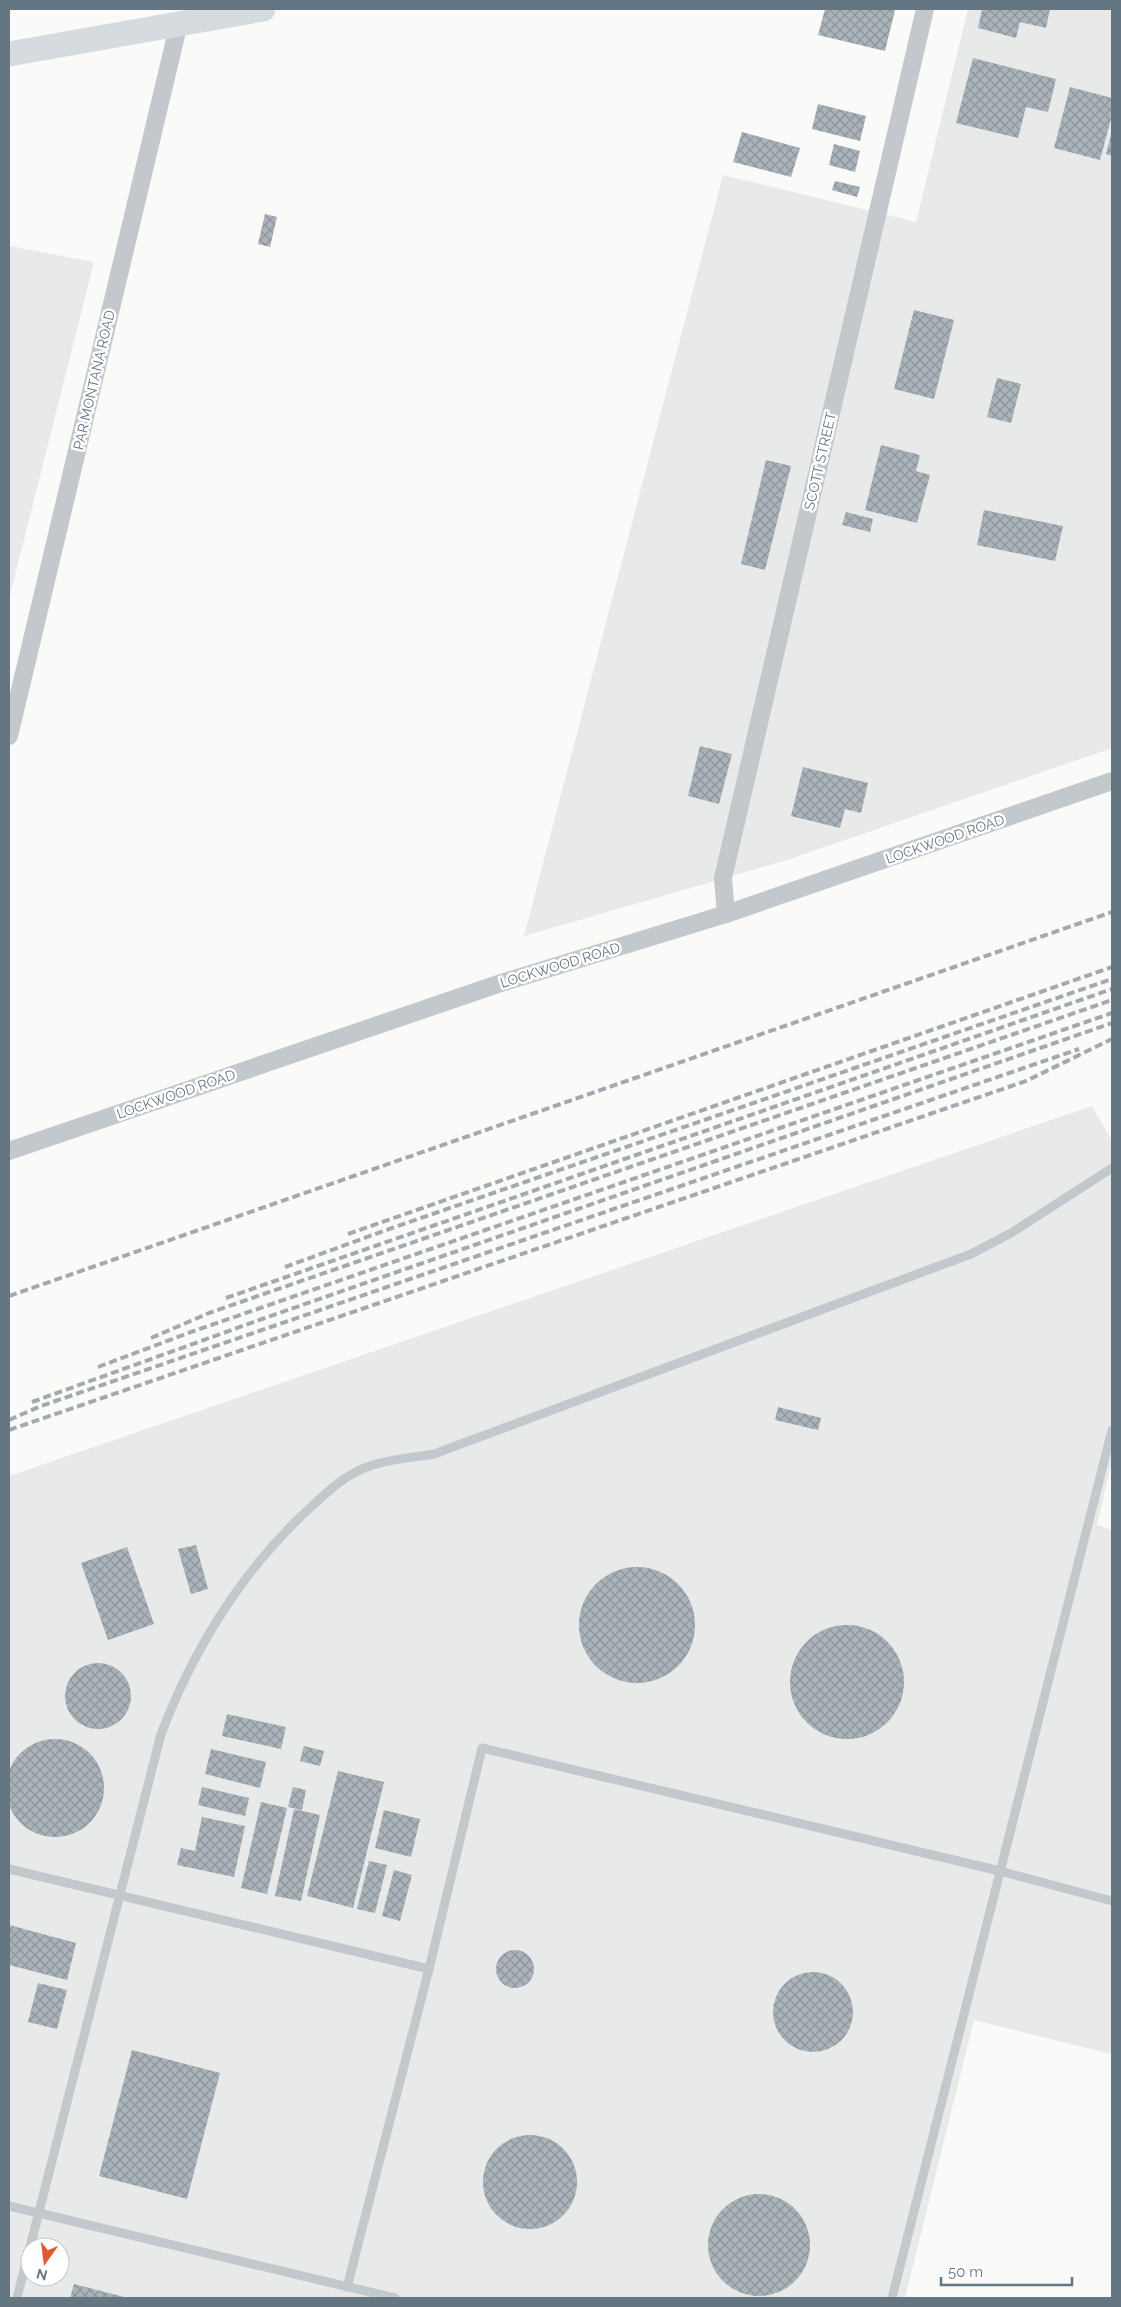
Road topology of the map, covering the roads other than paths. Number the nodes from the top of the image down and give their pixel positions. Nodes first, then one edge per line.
1 (263, 9) edge
2 (925, 9) edge
3 (179, 23) junction
4 (9, 54) edge
5 (9, 736) edge
6 (1112, 781) edge
7 (726, 914) junction
8 (9, 1152) edge
9 (1112, 1168) edge
10 (1112, 1430) edge
11 (9, 1869) edge
12 (1000, 1871) junction
13 (119, 1896) junction
14 (1112, 1901) edge
15 (429, 1969) junction
16 (9, 2206) edge
17 (38, 2213) junction
18 (348, 2287) junction
19 (17, 2298) edge
20 (395, 2298) edge
21 (892, 2298) edge

1 - 3 street
2 - 7 street, SCOTT STREET
3 - 4 street
3 - 5 street, PAR MONTANA ROAD
6 - 7 street, LOCKWOOD ROAD
7 - 8 street, LOCKWOOD ROAD
9 - 13 lane
10 - 12 lane
11 - 13 lane
12 - 14 lane
12 - 15 lane
12 - 21 lane
13 - 15 lane
13 - 17 lane
15 - 18 lane
16 - 17 lane
17 - 18 lane
17 - 19 lane
18 - 20 lane

